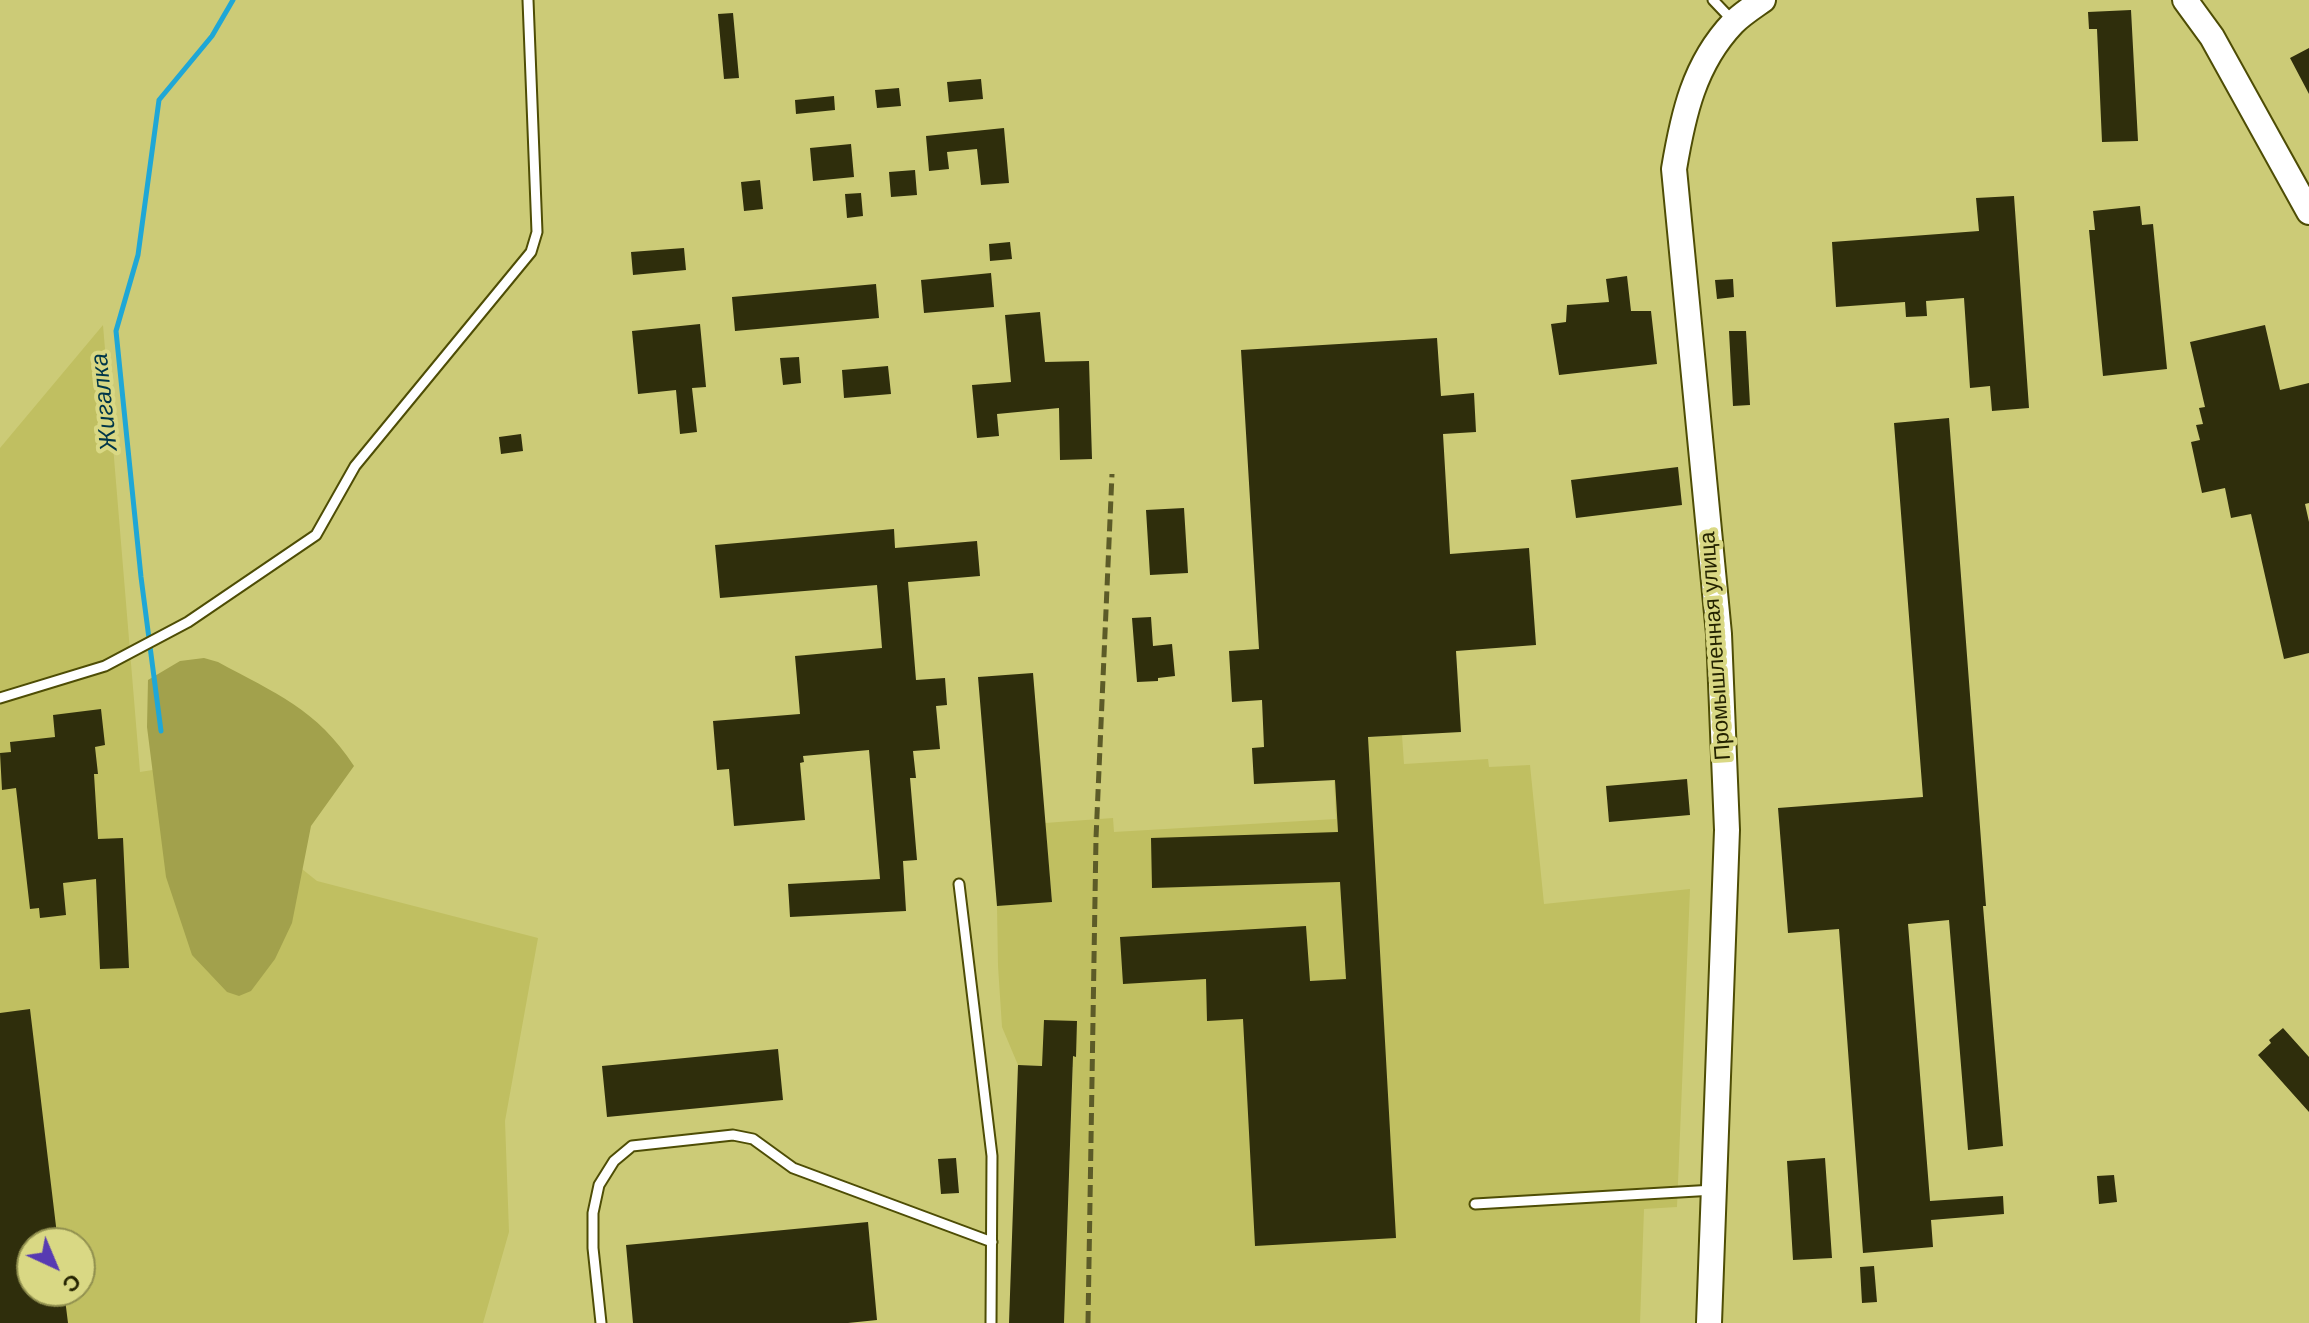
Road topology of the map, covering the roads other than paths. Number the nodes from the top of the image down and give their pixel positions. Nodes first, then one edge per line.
1 (528, 0) edge
2 (1713, 0) edge
3 (1763, 0) edge
4 (2185, 0) edge
5 (1734, 22) junction
6 (2309, 212) edge
7 (0, 698) edge
8 (959, 884) dead end
9 (1714, 1190) junction
10 (1475, 1204) dead end
11 (992, 1242) junction
12 (601, 1323) edge
13 (991, 1323) edge
14 (1709, 1323) edge

1 - 7 lane
2 - 5 lane
3 - 5 street, Промышленная улица
4 - 6 street
5 - 9 street, Промышленная улица
8 - 11 lane
9 - 10 lane
9 - 14 street, Промышленная улица
11 - 12 lane
11 - 13 lane

